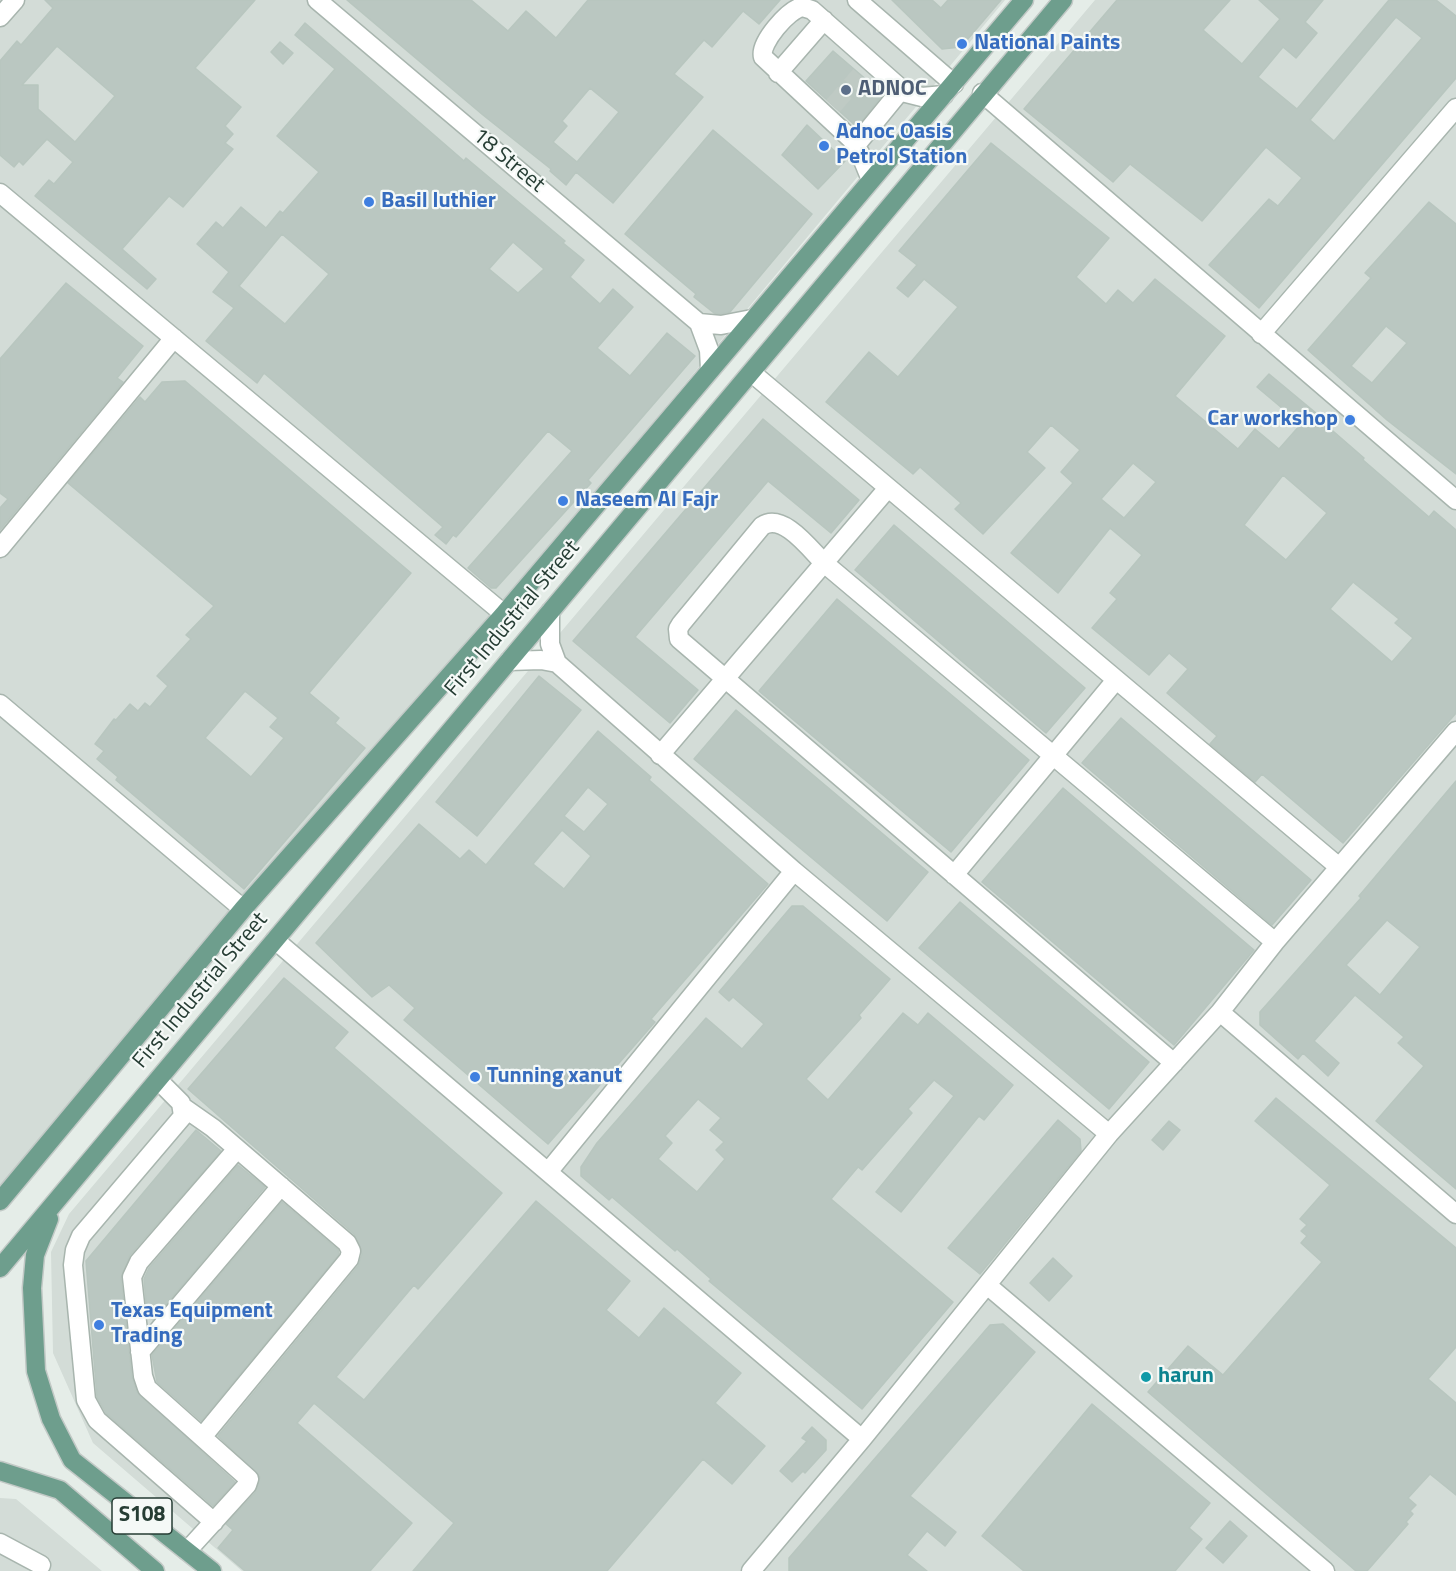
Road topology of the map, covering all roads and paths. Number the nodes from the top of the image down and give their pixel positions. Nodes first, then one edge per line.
1 (15, 0) edge
2 (317, 0) edge
3 (857, 0) edge
4 (1024, 0) edge
5 (1063, 0) edge
6 (0, 17) edge
7 (824, 20) junction
8 (778, 73) junction
9 (949, 89) junction
10 (901, 90) junction
11 (982, 93) junction
12 (1456, 108) edge
13 (856, 145) junction
14 (871, 180) junction
15 (0, 193) edge
16 (752, 319) junction
17 (699, 323) junction
18 (1262, 334) junction
19 (174, 338) junction
20 (710, 369) junction
21 (752, 373) junction
22 (888, 488) junction
23 (1456, 500) edge
24 (0, 548) edge
25 (824, 563) junction
26 (550, 612) junction
27 (504, 614) junction
28 (509, 661) junction
29 (557, 663) junction
30 (726, 679) junction
31 (1116, 680) junction
32 (0, 704) edge
33 (1453, 742) edge
34 (660, 755) junction
35 (1053, 755) junction
36 (1339, 867) junction
37 (794, 871) junction
38 (954, 875) junction
39 (243, 909) junction
40 (275, 939) junction
41 (1275, 942) junction
42 (1220, 1012) junction
43 (1174, 1063) junction
44 (158, 1080) junction
45 (183, 1107) junction
46 (1109, 1134) junction
47 (237, 1149) junction
48 (548, 1172) junction
49 (281, 1186) junction
50 (0, 1201) edge
51 (57, 1201) junction
52 (1456, 1214) edge
53 (0, 1268) edge
54 (987, 1285) junction
55 (140, 1352) junction
56 (203, 1436) junction
57 (862, 1439) junction
58 (0, 1471) edge
59 (214, 1522) junction
60 (0, 1543) edge
61 (187, 1551) junction
62 (41, 1565) dead end
63 (760, 1568) edge
64 (155, 1571) edge
65 (212, 1571) edge
66 (1325, 1571) edge

1 - 6 street
2 - 17 street, 18 Street
3 - 9 street
4 - 9 main road, First Industrial Street
5 - 11 main road, First Industrial Street
7 - 8 street
7 - 8 street
7 - 10 street
8 - 13 street
9 - 10 street
9 - 14 main road, First Industrial Street
10 - 13 street
11 - 18 street
11 - 21 main road, First Industrial Street
12 - 18 street
13 - 14 street
14 - 16 main road, First Industrial Street
15 - 19 street
16 - 17 street
16 - 20 main road, First Industrial Street
17 - 20 street
18 - 23 street
19 - 24 street
19 - 27 street
20 - 27 main road, First Industrial Street
21 - 22 street
21 - 26 main road, First Industrial Street
22 - 25 street
22 - 31 street
25 - 30 street
25 - 30 street
25 - 35 street
26 - 28 main road, First Industrial Street
26 - 29 street
27 - 39 main road, First Industrial Street
28 - 29 street
28 - 40 main road, First Industrial Street
29 - 34 street
30 - 34 street
30 - 38 street
31 - 35 street
31 - 36 street
32 - 39 street
33 - 36 street
34 - 37 street
35 - 38 street
35 - 41 street
36 - 41 street
37 - 46 street
37 - 48 street
38 - 43 street
39 - 50 main road, First Industrial Street
40 - 44 main road, First Industrial Street
40 - 48 street
41 - 42 street
42 - 43 street
42 - 52 street
43 - 46 street
44 - 45 street
44 - 51 main road, First Industrial Street
45 - 47 street
45 - 59 street
46 - 54 street
47 - 49 street
47 - 55 street
48 - 57 street
49 - 55 street
49 - 56 street
51 - 53 main road, First Industrial Street
51 - 61 main road, S108
54 - 57 street
54 - 66 street
55 - 56 street
56 - 59 street
57 - 63 street
58 - 64 main road, S108
59 - 61 street
60 - 62 street
61 - 65 main road, S108

